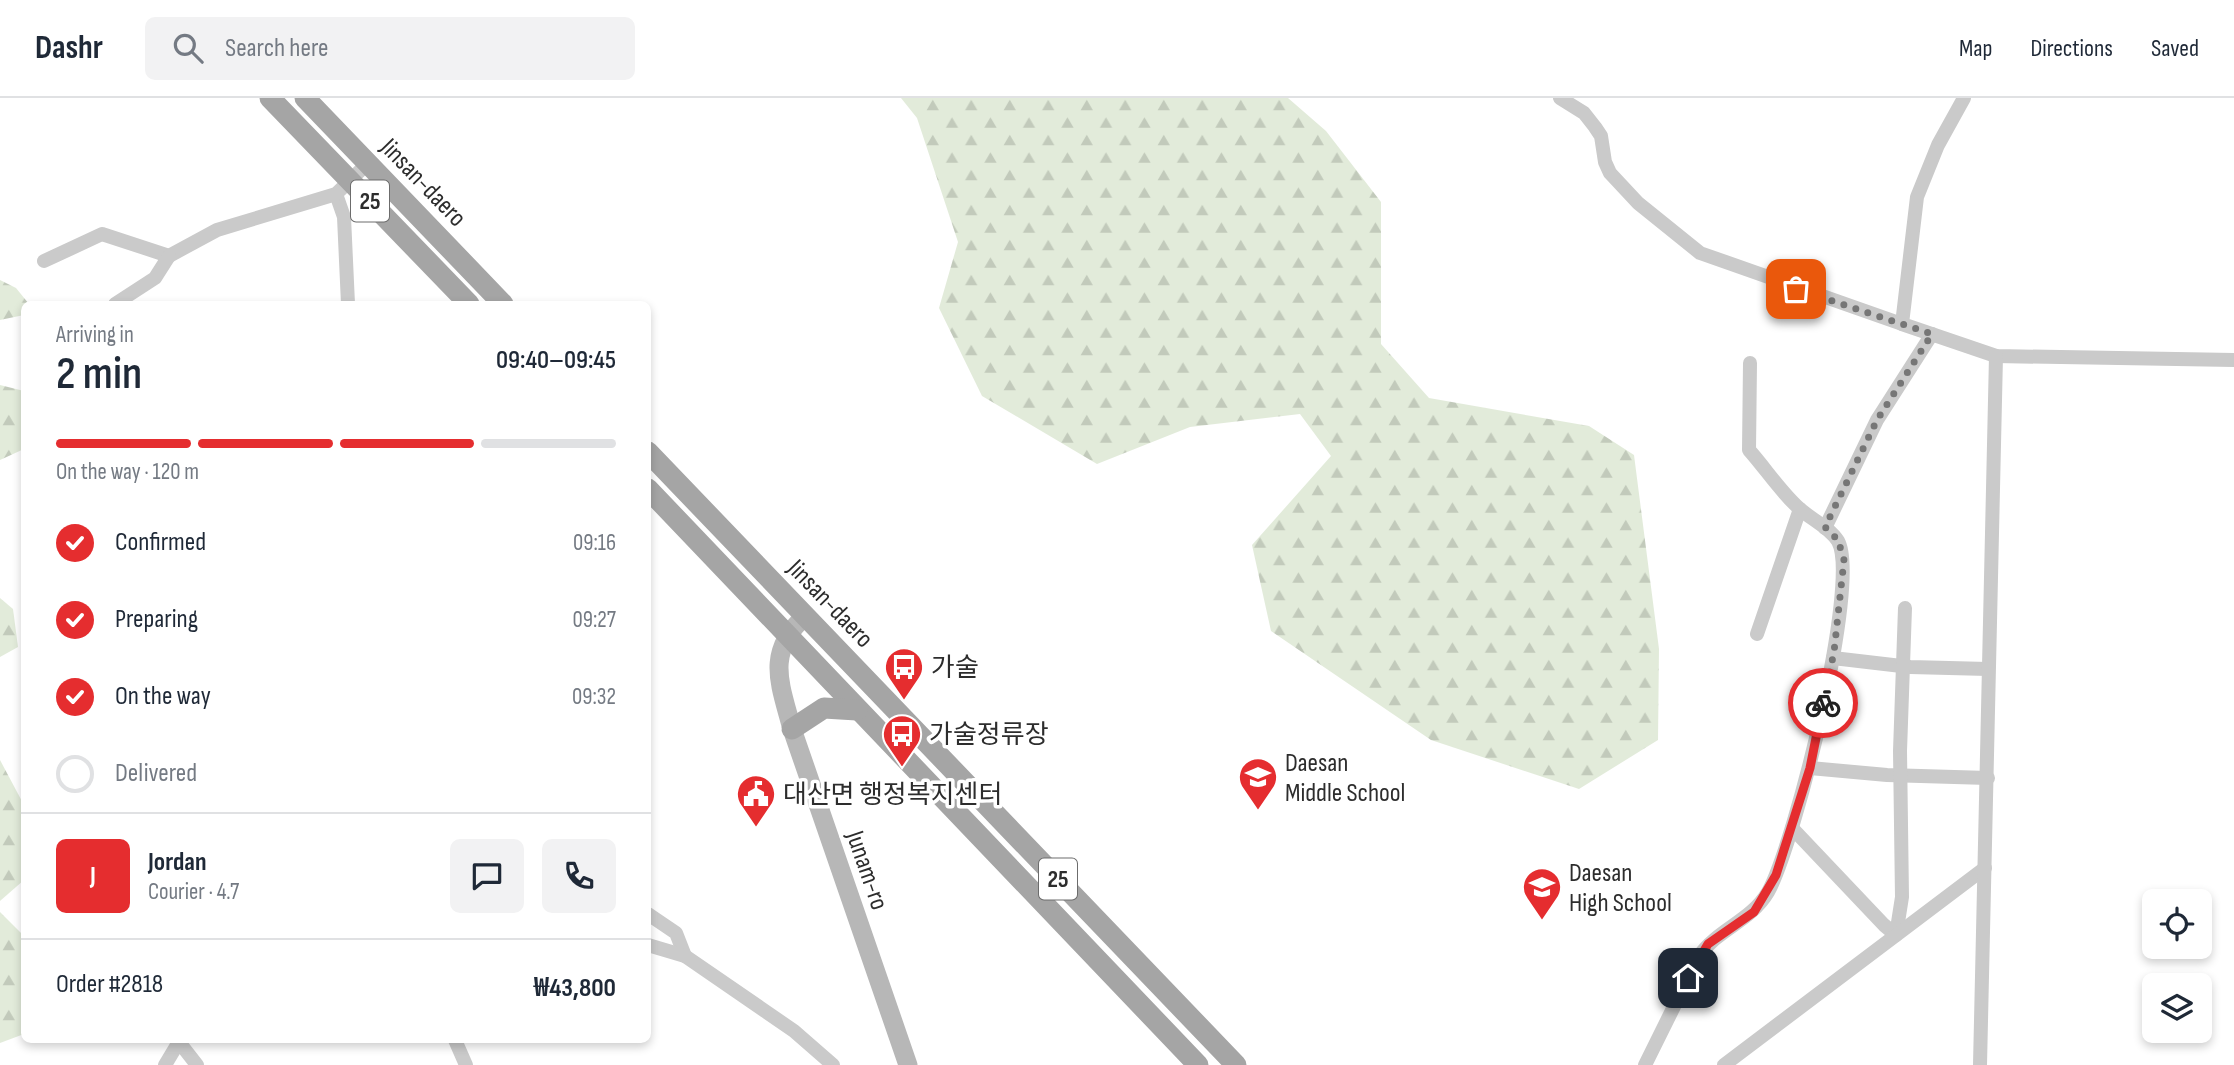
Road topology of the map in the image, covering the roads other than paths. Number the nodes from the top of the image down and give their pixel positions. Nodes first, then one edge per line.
1 (270, 98) edge
2 (304, 98) edge
3 (1560, 98) edge
4 (1964, 98) edge
5 (367, 164) junction
6 (343, 187) junction
7 (169, 256) junction
8 (44, 261) dead end
9 (120, 301) edge
10 (348, 301) edge
11 (466, 301) edge
12 (500, 301) edge
13 (1902, 324) junction
14 (1932, 334) junction
15 (1996, 356) junction
16 (2234, 360) edge
17 (1750, 363) dead end
18 (651, 455) edge
19 (651, 492) edge
20 (1800, 509) junction
21 (1825, 527) junction
22 (1905, 608) dead end
23 (805, 616) junction
24 (787, 633) junction
25 (1757, 634) dead end
26 (1833, 657) junction
27 (1901, 666) junction
28 (1987, 669) junction
29 (858, 710) junction
30 (792, 729) junction
31 (1810, 768) junction
32 (1900, 776) junction
33 (1988, 778) junction
34 (1792, 828) junction
35 (1985, 868) junction
36 (651, 916) edge
37 (1896, 935) junction
38 (651, 946) edge
39 (685, 956) junction
40 (179, 1043) edge
41 (181, 1043) edge
42 (456, 1043) edge
43 (164, 1065) edge
44 (197, 1065) edge
45 (466, 1065) edge
46 (832, 1065) edge
47 (908, 1065) edge
48 (1198, 1065) edge
49 (1236, 1065) edge
50 (1646, 1065) edge
51 (1724, 1065) edge
52 (1980, 1065) edge

1 - 6 main road, Jinsan-daero / 25
2 - 5 main road, Jinsan-daero / 25
3 - 13 street
4 - 13 street
5 - 6 street
5 - 12 main road, Jinsan-daero / 25
6 - 7 street
6 - 10 street
6 - 11 main road, Jinsan-daero / 25
7 - 8 street
7 - 9 street
13 - 14 street
14 - 15 street
14 - 21 street
15 - 16 street
15 - 28 street
17 - 20 street
18 - 23 main road, Jinsan-daero / 25
19 - 24 main road, Jinsan-daero / 25
20 - 21 street
20 - 25 street
21 - 26 street
22 - 27 street
23 - 24 street
23 - 49 main road, Jinsan-daero / 25
24 - 29 main road, Jinsan-daero / 25
24 - 30 street, Junam-ro
26 - 27 street
26 - 31 street
27 - 28 street
27 - 32 street
28 - 33 street
29 - 30 main road
29 - 48 main road, Jinsan-daero / 25
30 - 47 street, Junam-ro
31 - 32 street
31 - 34 street
32 - 33 street
32 - 37 street
33 - 35 street
34 - 37 street
34 - 50 street
35 - 37 street
35 - 52 street
36 - 39 street
37 - 51 street
38 - 39 street
39 - 46 street
40 - 43 street
41 - 44 street
42 - 45 street

